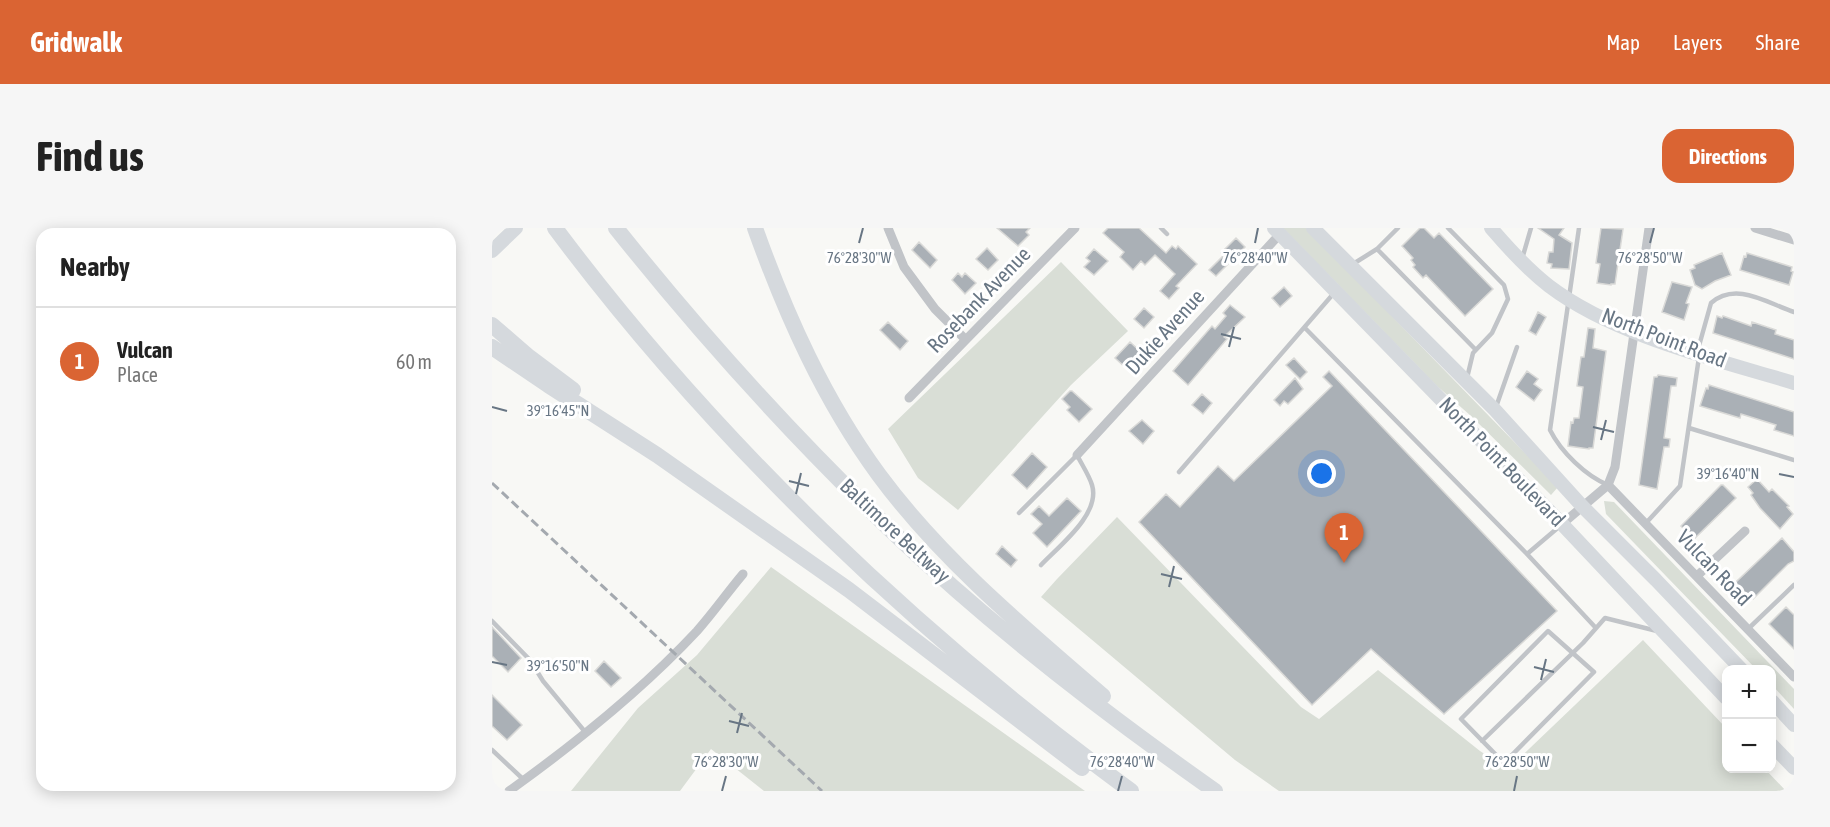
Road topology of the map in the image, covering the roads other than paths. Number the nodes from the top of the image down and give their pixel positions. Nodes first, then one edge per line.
1 (555, 228) edge
2 (616, 228) edge
3 (755, 228) edge
4 (766, 228) edge
5 (888, 228) edge
6 (1161, 228) edge
7 (1313, 228) edge
8 (1398, 228) edge
9 (1448, 228) edge
10 (1491, 228) edge
11 (1531, 228) edge
12 (1579, 228) edge
13 (1649, 228) edge
14 (1755, 228) edge
15 (1072, 229) edge
16 (514, 230) edge
17 (1277, 231) edge
18 (1774, 231) edge
19 (1167, 234) dead end
20 (1794, 240) edge
21 (1377, 249) junction
22 (492, 251) edge
23 (1522, 261) junction
24 (1351, 266) junction
25 (1336, 291) junction
26 (1570, 299) junction
27 (1794, 312) edge
28 (492, 326) edge
29 (1305, 328) junction
30 (1634, 332) junction
31 (965, 339) junction
32 (802, 346) junction
33 (1517, 346) dead end
34 (492, 347) edge
35 (1475, 350) junction
36 (1698, 354) junction
37 (1467, 381) junction
38 (1794, 383) edge
39 (909, 398) dead end
40 (1495, 410) junction
41 (1689, 428) junction
42 (657, 455) junction
43 (1077, 455) junction
44 (1794, 460) edge
45 (1179, 472) dead end
46 (1608, 485) junction
47 (1582, 506) junction
48 (1019, 513) dead end
49 (1562, 524) junction
50 (1646, 524) junction
51 (1745, 531) dead end
52 (1527, 554) junction
53 (1041, 565) dead end
54 (742, 574) dead end
55 (1697, 576) junction
56 (1794, 585) edge
57 (492, 621) edge
58 (1595, 627) junction
59 (1748, 629) junction
60 (1662, 632) junction
61 (1573, 653) junction
62 (1738, 665) edge
63 (1794, 676) edge
64 (1722, 694) edge
65 (1776, 705) edge
66 (1794, 725) edge
67 (586, 733) junction
68 (1482, 741) junction
69 (1776, 749) edge
70 (492, 750) edge
71 (1794, 768) edge
72 (524, 780) junction
73 (509, 791) edge
74 (1114, 791) edge
75 (1131, 791) edge
76 (1215, 791) edge
77 (1220, 791) edge

1 - 75 highway
2 - 76 highway, Baltimore Beltway
3 - 32 highway
4 - 32 highway
5 - 31 street
6 - 19 lane
7 - 24 main road, North Point Boulevard
8 - 21 lane
9 - 35 lane
10 - 23 main road, North Point Road
11 - 23 lane
12 - 26 lane
13 - 30 street
14 - 18 street
15 - 31 street, Rosebank Avenue
16 - 22 main road
17 - 25 main road, North Point Boulevard
17 - 43 street, Dukie Avenue
18 - 20 street
21 - 24 lane
21 - 35 lane
23 - 26 main road, North Point Road
24 - 37 main road, North Point Boulevard
25 - 29 lane
25 - 49 main road, North Point Boulevard
26 - 30 main road, North Point Road
26 - 46 lane
27 - 36 lane
28 - 42 highway
29 - 45 lane
29 - 52 lane
30 - 36 main road, North Point Road
30 - 46 street
31 - 39 street, Rosebank Avenue
32 - 77 highway
33 - 40 lane
34 - 42 highway
35 - 37 lane
36 - 38 main road, North Point Road
36 - 41 lane
37 - 40 main road, North Point Boulevard
40 - 47 main road, North Point Boulevard
41 - 44 lane
41 - 50 lane
42 - 74 highway
43 - 48 lane
43 - 53 lane
46 - 47 street
46 - 50 street, Vulcan Road
47 - 49 street
47 - 62 main road, North Point Boulevard
49 - 52 lane
49 - 60 main road, North Point Boulevard
50 - 55 street, Vulcan Road
51 - 55 street
52 - 58 lane
54 - 67 street
55 - 59 street, Vulcan Road
56 - 59 lane
57 - 67 lane
58 - 60 lane
58 - 61 lane
59 - 63 street, Vulcan Road
60 - 64 main road, North Point Boulevard
61 - 68 lane
61 - 68 lane
61 - 68 lane
65 - 66 main road
67 - 72 street
69 - 71 main road
70 - 72 lane
72 - 73 street

